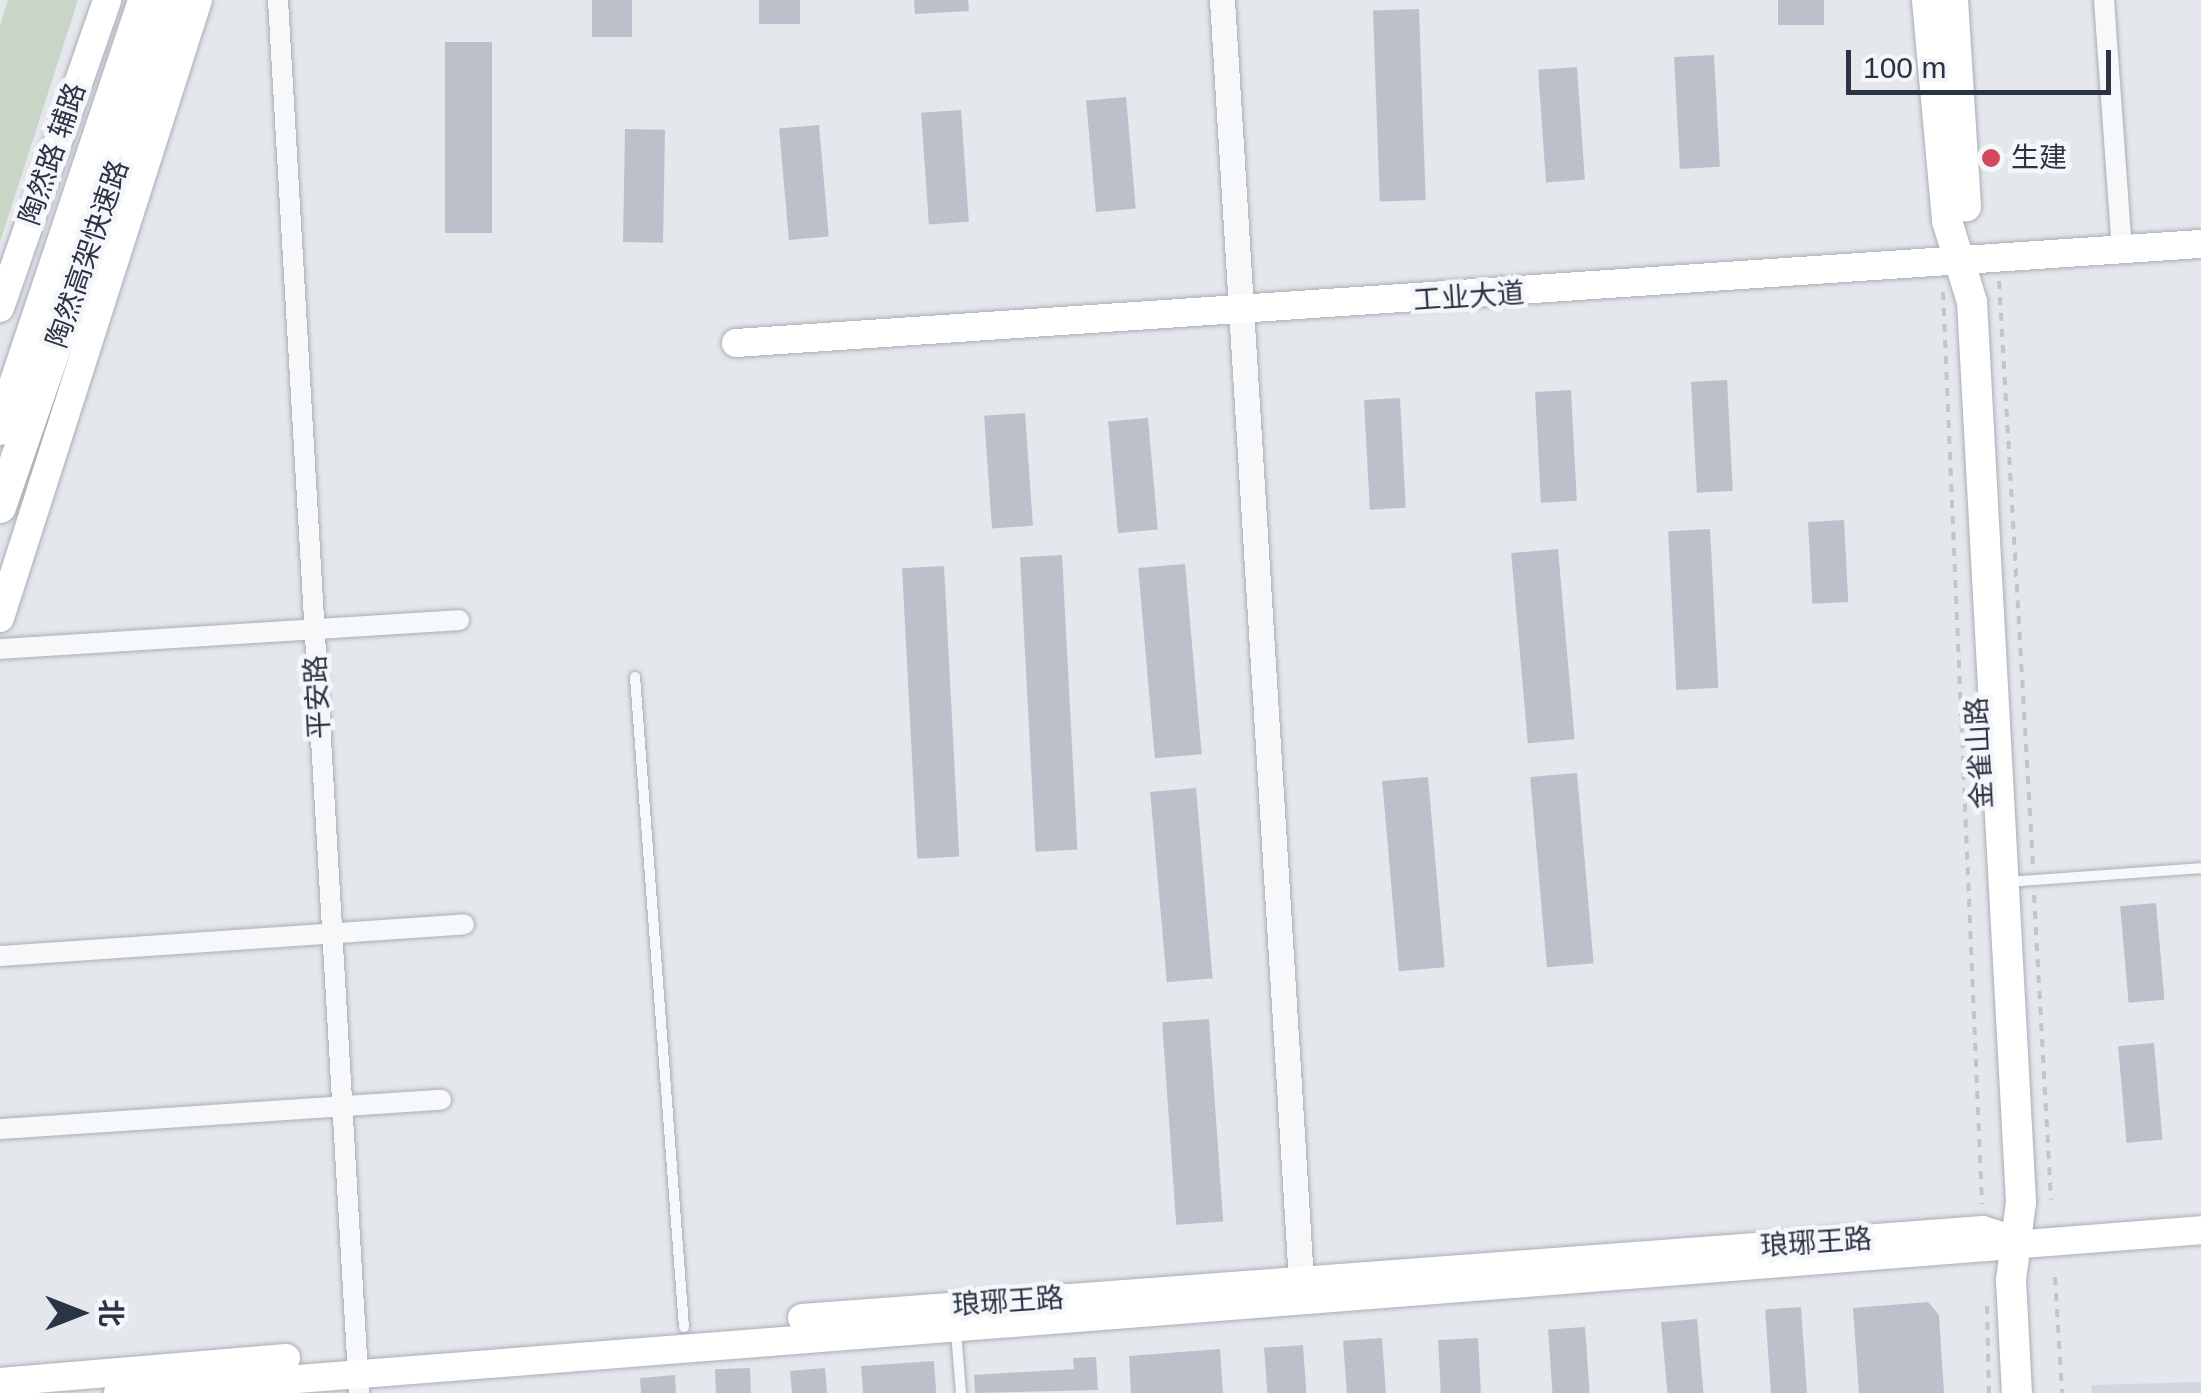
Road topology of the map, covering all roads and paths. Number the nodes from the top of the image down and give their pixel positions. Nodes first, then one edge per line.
1 (107, 0) edge
2 (144, 0) edge
3 (175, 0) edge
4 (198, 0) edge
5 (278, 0) edge
6 (1222, 0) edge
7 (1927, 0) edge
8 (1954, 0) edge
9 (2104, 0) edge
10 (2201, 244) edge
11 (2122, 250) junction
12 (1998, 259) junction
13 (1962, 263) junction
14 (0, 308) edge
15 (1245, 312) junction
16 (736, 343) dead end
17 (0, 429) edge
18 (0, 508) edge
19 (0, 618) edge
20 (459, 620) dead end
21 (314, 630) junction
22 (0, 649) edge
23 (635, 678) dead end
24 (2201, 868) edge
25 (2018, 881) junction
26 (464, 924) dead end
27 (331, 933) junction
28 (0, 956) edge
29 (441, 1100) dead end
30 (341, 1110) junction
31 (0, 1128) edge
32 (2051, 1200) dead end
33 (1982, 1204) dead end
34 (2201, 1230) edge
35 (2016, 1241) junction
36 (2056, 1277) dead end
37 (1302, 1291) junction
38 (1987, 1300) dead end
39 (955, 1316) junction
40 (684, 1327) junction
41 (357, 1372) edge
42 (0, 1382) edge
43 (118, 1393) edge
44 (961, 1393) edge
45 (1989, 1393) edge
46 (2016, 1393) edge
47 (2032, 1393) edge
48 (2062, 1393) edge

1 - 14 main road, 陶然路 辅路
2 - 17 highway, 陶然高架快速路
3 - 18 highway, 陶然高架快速路
4 - 19 main road
5 - 21 street, 平安路
6 - 15 street
7 - 13 main road, 金雀山路
8 - 13 main road, 金雀山路
9 - 11 street
10 - 11 main road, 工业大道
11 - 12 main road, 工业大道
12 - 13 main road, 工业大道
12 - 25 path
13 - 15 main road, 工业大道
13 - 25 main road, 金雀山路
13 - 33 path
13 - 35 main road, 金雀山路
15 - 16 main road, 工业大道
15 - 37 street
20 - 21 street
21 - 22 street
21 - 27 street, 平安路
23 - 40 lane
24 - 25 lane
25 - 32 path
25 - 35 main road, 金雀山路
26 - 27 street
27 - 28 street
27 - 30 street, 平安路
29 - 30 street
30 - 31 street
30 - 41 street, 平安路
34 - 35 main road, 琅琊王路
35 - 37 main road, 琅琊王路
35 - 46 main road, 金雀山路
35 - 47 main road, 金雀山路
36 - 48 path
37 - 39 main road, 琅琊王路
38 - 45 path
39 - 40 main road, 琅琊王路
39 - 41 main road, 琅琊王路
39 - 44 lane
40 - 41 main road, 琅琊王路
41 - 42 main road, 琅琊王路
41 - 43 main road, 琅琊王路

